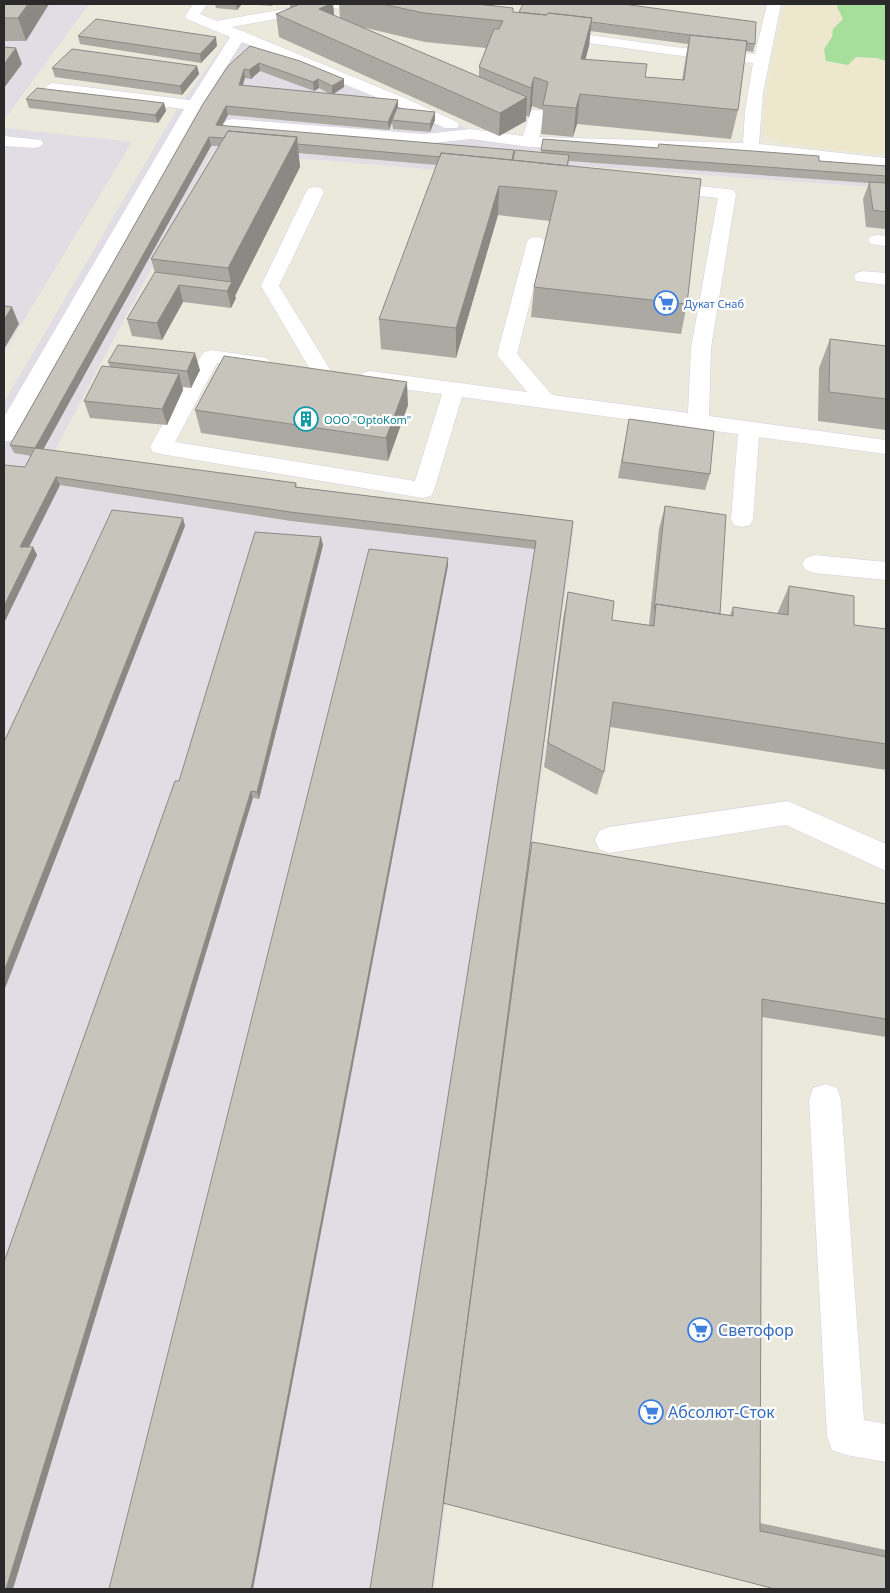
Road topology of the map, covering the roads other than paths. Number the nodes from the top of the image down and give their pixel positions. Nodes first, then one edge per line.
1 (200, 4) edge
2 (335, 4) edge
3 (774, 4) edge
4 (392, 16) dead end
5 (214, 26) junction
6 (543, 32) edge
7 (239, 35) junction
8 (761, 59) junction
9 (198, 67) edge
10 (217, 70) junction
11 (53, 88) edge
12 (354, 99) edge
13 (401, 102) junction
14 (194, 105) junction
15 (537, 113) dead end
16 (232, 124) edge
17 (471, 134) junction
18 (4, 141) edge
19 (530, 142) junction
20 (35, 144) dead end
21 (751, 148) junction
22 (886, 164) edge
23 (642, 186) edge
24 (315, 192) dead end
25 (536, 242) dead end
26 (863, 277) dead end
27 (886, 279) edge
28 (337, 373) junction
29 (454, 389) junction
30 (544, 401) junction
31 (698, 423) junction
32 (749, 429) junction
33 (4, 434) edge
34 (886, 447) edge
35 (742, 519) dead end
36 (814, 564) dead end
37 (886, 571) edge
38 (609, 840) dead end
39 (886, 858) edge
40 (825, 1100) dead end
41 (886, 1443) edge

1 - 5 lane
2 - 4 lane
2 - 5 lane
3 - 8 lane
5 - 7 lane
6 - 8 lane
7 - 10 lane
7 - 13 lane
8 - 21 lane
9 - 10 lane
10 - 14 lane
11 - 14 lane
12 - 13 lane
13 - 17 lane
14 - 33 lane
15 - 19 lane
16 - 17 lane
17 - 19 lane
18 - 20 lane
19 - 21 lane
21 - 22 lane
23 - 31 lane
24 - 28 lane
25 - 30 lane
26 - 27 lane
28 - 29 lane
28 - 29 lane
29 - 30 lane
30 - 31 lane
31 - 32 lane
32 - 34 lane
32 - 35 lane
36 - 37 lane
38 - 39 lane
40 - 41 lane

